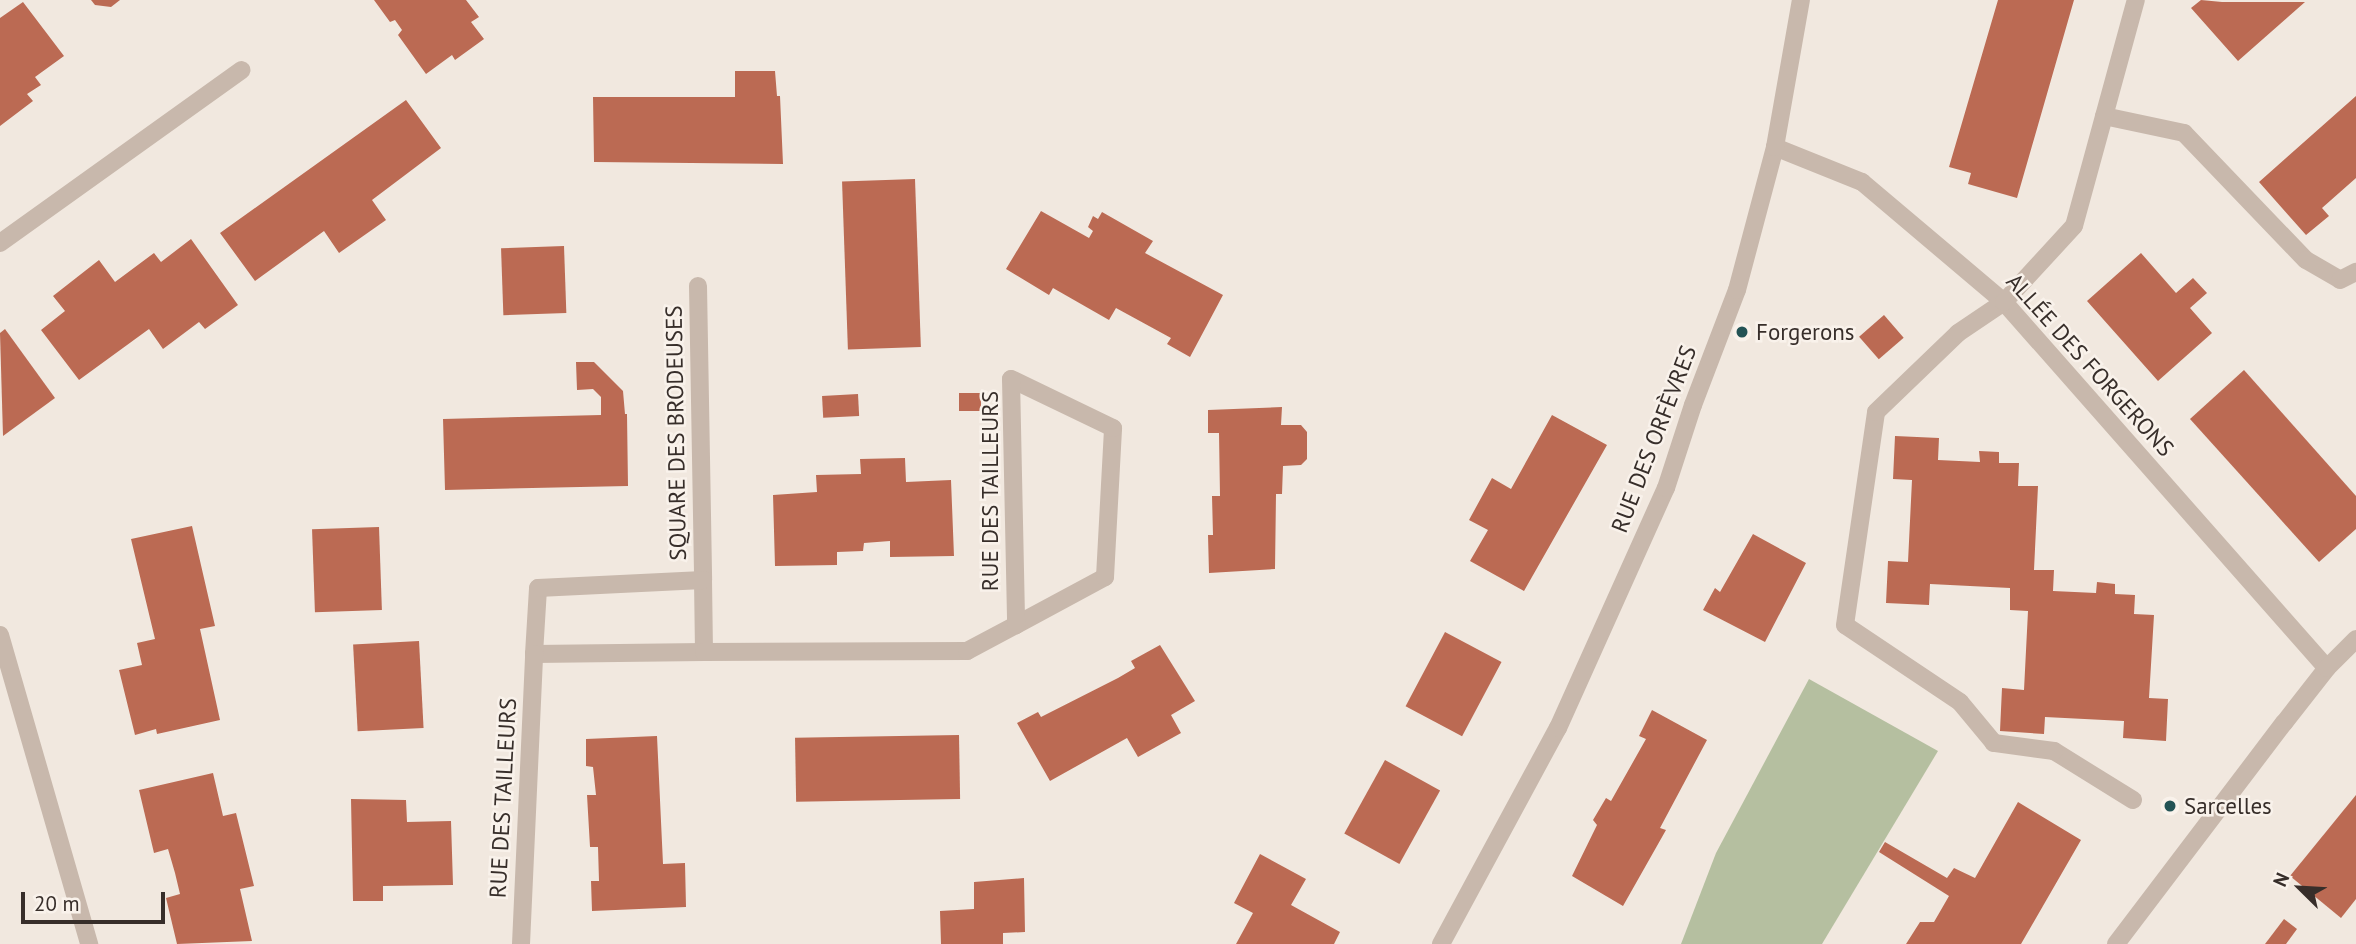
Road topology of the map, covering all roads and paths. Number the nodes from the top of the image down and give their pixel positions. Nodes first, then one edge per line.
1 (1801, 0) edge
2 (2136, 0) edge
3 (242, 69) dead end
4 (2104, 116) junction
5 (1775, 147) junction
6 (0, 243) edge
7 (2356, 272) edge
8 (698, 286) dead end
9 (2004, 302) junction
10 (703, 580) junction
11 (1016, 625) junction
12 (0, 635) edge
13 (2356, 639) edge
14 (704, 652) junction
15 (534, 654) junction
16 (2327, 668) junction
17 (2133, 800) dead end
18 (89, 944) edge
19 (521, 944) edge
20 (1441, 944) edge
21 (2116, 944) edge

1 - 5 street, RUE DES ORFÈVRES
2 - 4 street
3 - 6 street
4 - 7 street
4 - 9 street
5 - 9 street, ALLÉE DES FORGERONS
5 - 20 street, RUE DES ORFÈVRES
8 - 10 street, SQUARE DES BRODEUSES
9 - 16 street, ALLÉE DES FORGERONS
9 - 17 street
10 - 14 street
10 - 15 street, RUE DES TAILLEURS
11 - 11 street, RUE DES TAILLEURS
11 - 14 street, RUE DES TAILLEURS
12 - 18 street
13 - 16 street
14 - 15 street, RUE DES TAILLEURS
15 - 19 street, RUE DES TAILLEURS
16 - 21 street

